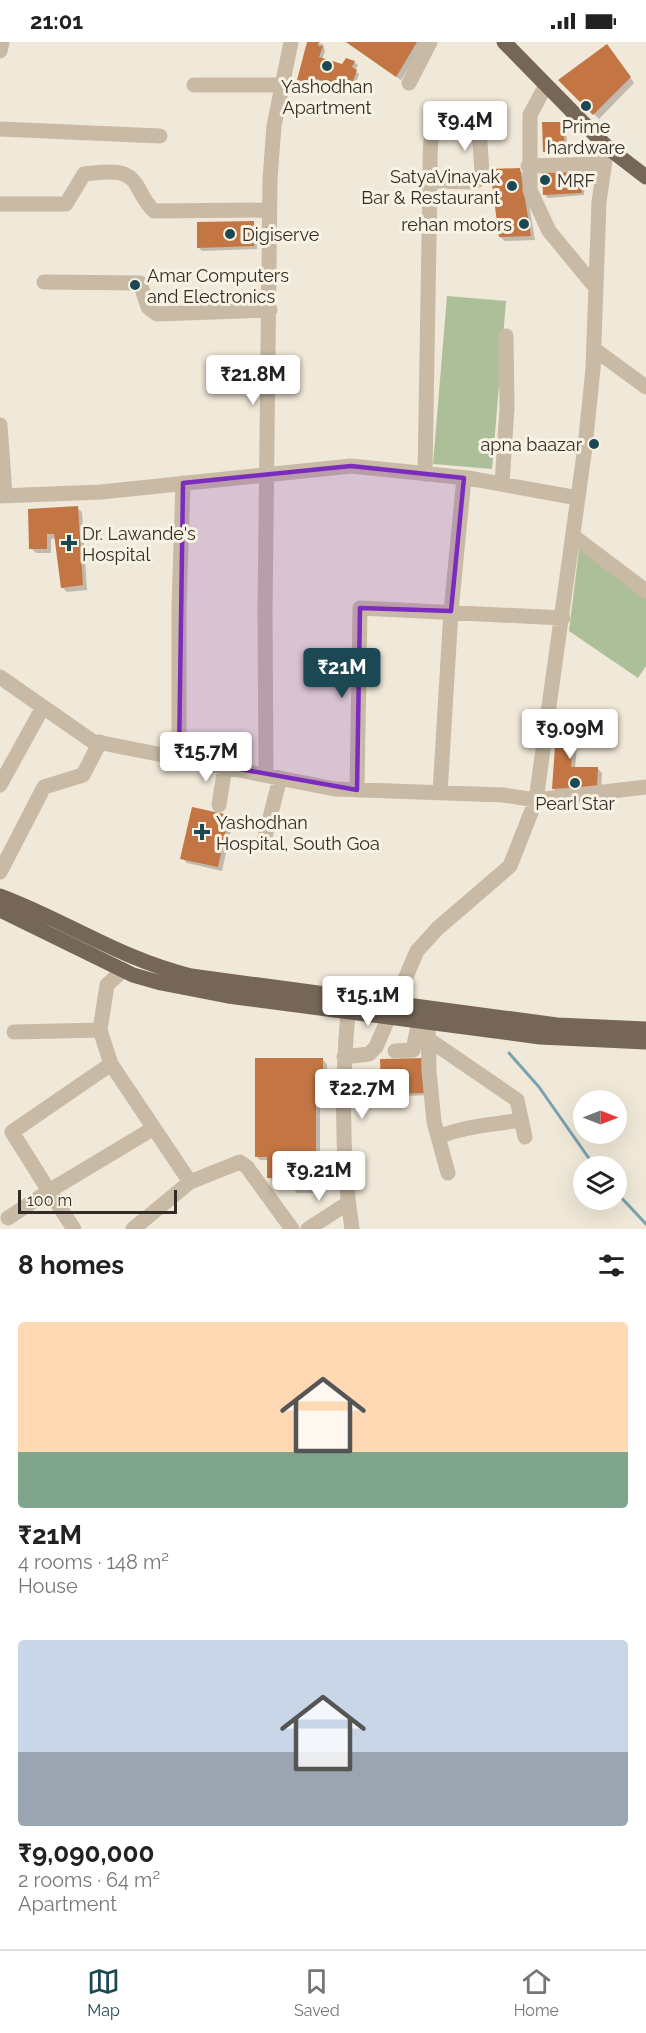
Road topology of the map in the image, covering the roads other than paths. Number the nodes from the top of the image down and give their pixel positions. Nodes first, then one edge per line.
1 (2, 42) edge
2 (291, 42) edge
3 (430, 42) edge
4 (504, 42) edge
5 (0, 51) edge
6 (409, 83) dead end
7 (194, 85) dead end
8 (282, 85) junction
9 (546, 85) junction
10 (0, 129) edge
11 (160, 136) dead end
12 (607, 147) junction
13 (604, 164) junction
14 (528, 166) junction
15 (646, 177) edge
16 (430, 181) junction
17 (0, 204) edge
18 (269, 210) junction
19 (44, 282) dead end
20 (596, 288) junction
21 (270, 310) junction
22 (506, 336) dead end
23 (594, 350) junction
24 (646, 387) edge
25 (0, 425) edge
26 (266, 474) junction
27 (425, 474) junction
28 (464, 478) junction
29 (183, 483) junction
30 (502, 484) junction
31 (2, 496) edge
32 (578, 498) junction
33 (573, 536) junction
34 (646, 591) edge
35 (451, 611) junction
36 (562, 618) junction
37 (0, 677) edge
38 (43, 707) junction
39 (100, 742) junction
40 (179, 758) junction
41 (225, 767) junction
42 (273, 776) junction
43 (0, 785) edge
44 (646, 787) edge
45 (357, 790) junction
46 (440, 793) junction
47 (536, 800) junction
48 (219, 805) dead end
49 (264, 841) dead end
50 (0, 872) edge
51 (0, 896) edge
52 (0, 910) edge
53 (123, 970) junction
54 (393, 1010) junction
55 (348, 1012) junction
56 (423, 1021) junction
57 (646, 1029) edge
58 (100, 1030) junction
59 (14, 1032) dead end
60 (428, 1039) junction
61 (646, 1042) edge
62 (395, 1051) dead end
63 (344, 1057) junction
64 (111, 1064) junction
65 (520, 1120) junction
66 (154, 1128) junction
67 (439, 1137) junction
68 (525, 1137) dead end
69 (448, 1173) dead end
70 (189, 1182) junction
71 (49, 1191) junction
72 (348, 1203) junction
73 (8, 1218) dead end
74 (74, 1229) edge
75 (132, 1229) edge
76 (292, 1229) edge
77 (308, 1229) edge
78 (352, 1229) edge

1 - 5 street
2 - 8 street
3 - 6 street
4 - 9 main road
7 - 8 street
8 - 18 street
9 - 12 main road
9 - 14 street
10 - 11 street
12 - 13 street
12 - 15 main road
13 - 14 street
13 - 20 street
14 - 20 street
16 - 16 street
16 - 27 street
17 - 18 street
18 - 21 street
19 - 21 street
20 - 23 street
21 - 26 street
22 - 30 street
23 - 24 street
23 - 32 street
25 - 31 street
26 - 27 street
26 - 29 street
26 - 42 street
27 - 28 street
28 - 30 street
28 - 35 street
29 - 31 street
29 - 40 street
30 - 32 street
32 - 33 street
33 - 34 street
33 - 36 street
35 - 36 street
35 - 45 street
35 - 46 street
36 - 47 street
37 - 38 street
38 - 39 street
38 - 43 street
39 - 40 street
39 - 50 street
40 - 41 street
41 - 42 street
41 - 48 street
42 - 45 street
42 - 49 street
44 - 47 street
45 - 46 street
46 - 47 street
47 - 54 street
51 - 54 main road
52 - 53 main road
53 - 55 main road
53 - 58 street
54 - 55 main road
54 - 56 main road
54 - 57 main road
54 - 63 street
55 - 63 street
56 - 60 street
56 - 61 main road
56 - 62 street
58 - 59 street
58 - 64 street
60 - 65 street
60 - 67 street
63 - 72 street
64 - 66 street
64 - 71 street
65 - 67 street
65 - 68 street
66 - 70 street
66 - 71 street
67 - 69 street
70 - 75 street
70 - 76 street
71 - 73 street
71 - 74 street
72 - 77 street
72 - 78 street

